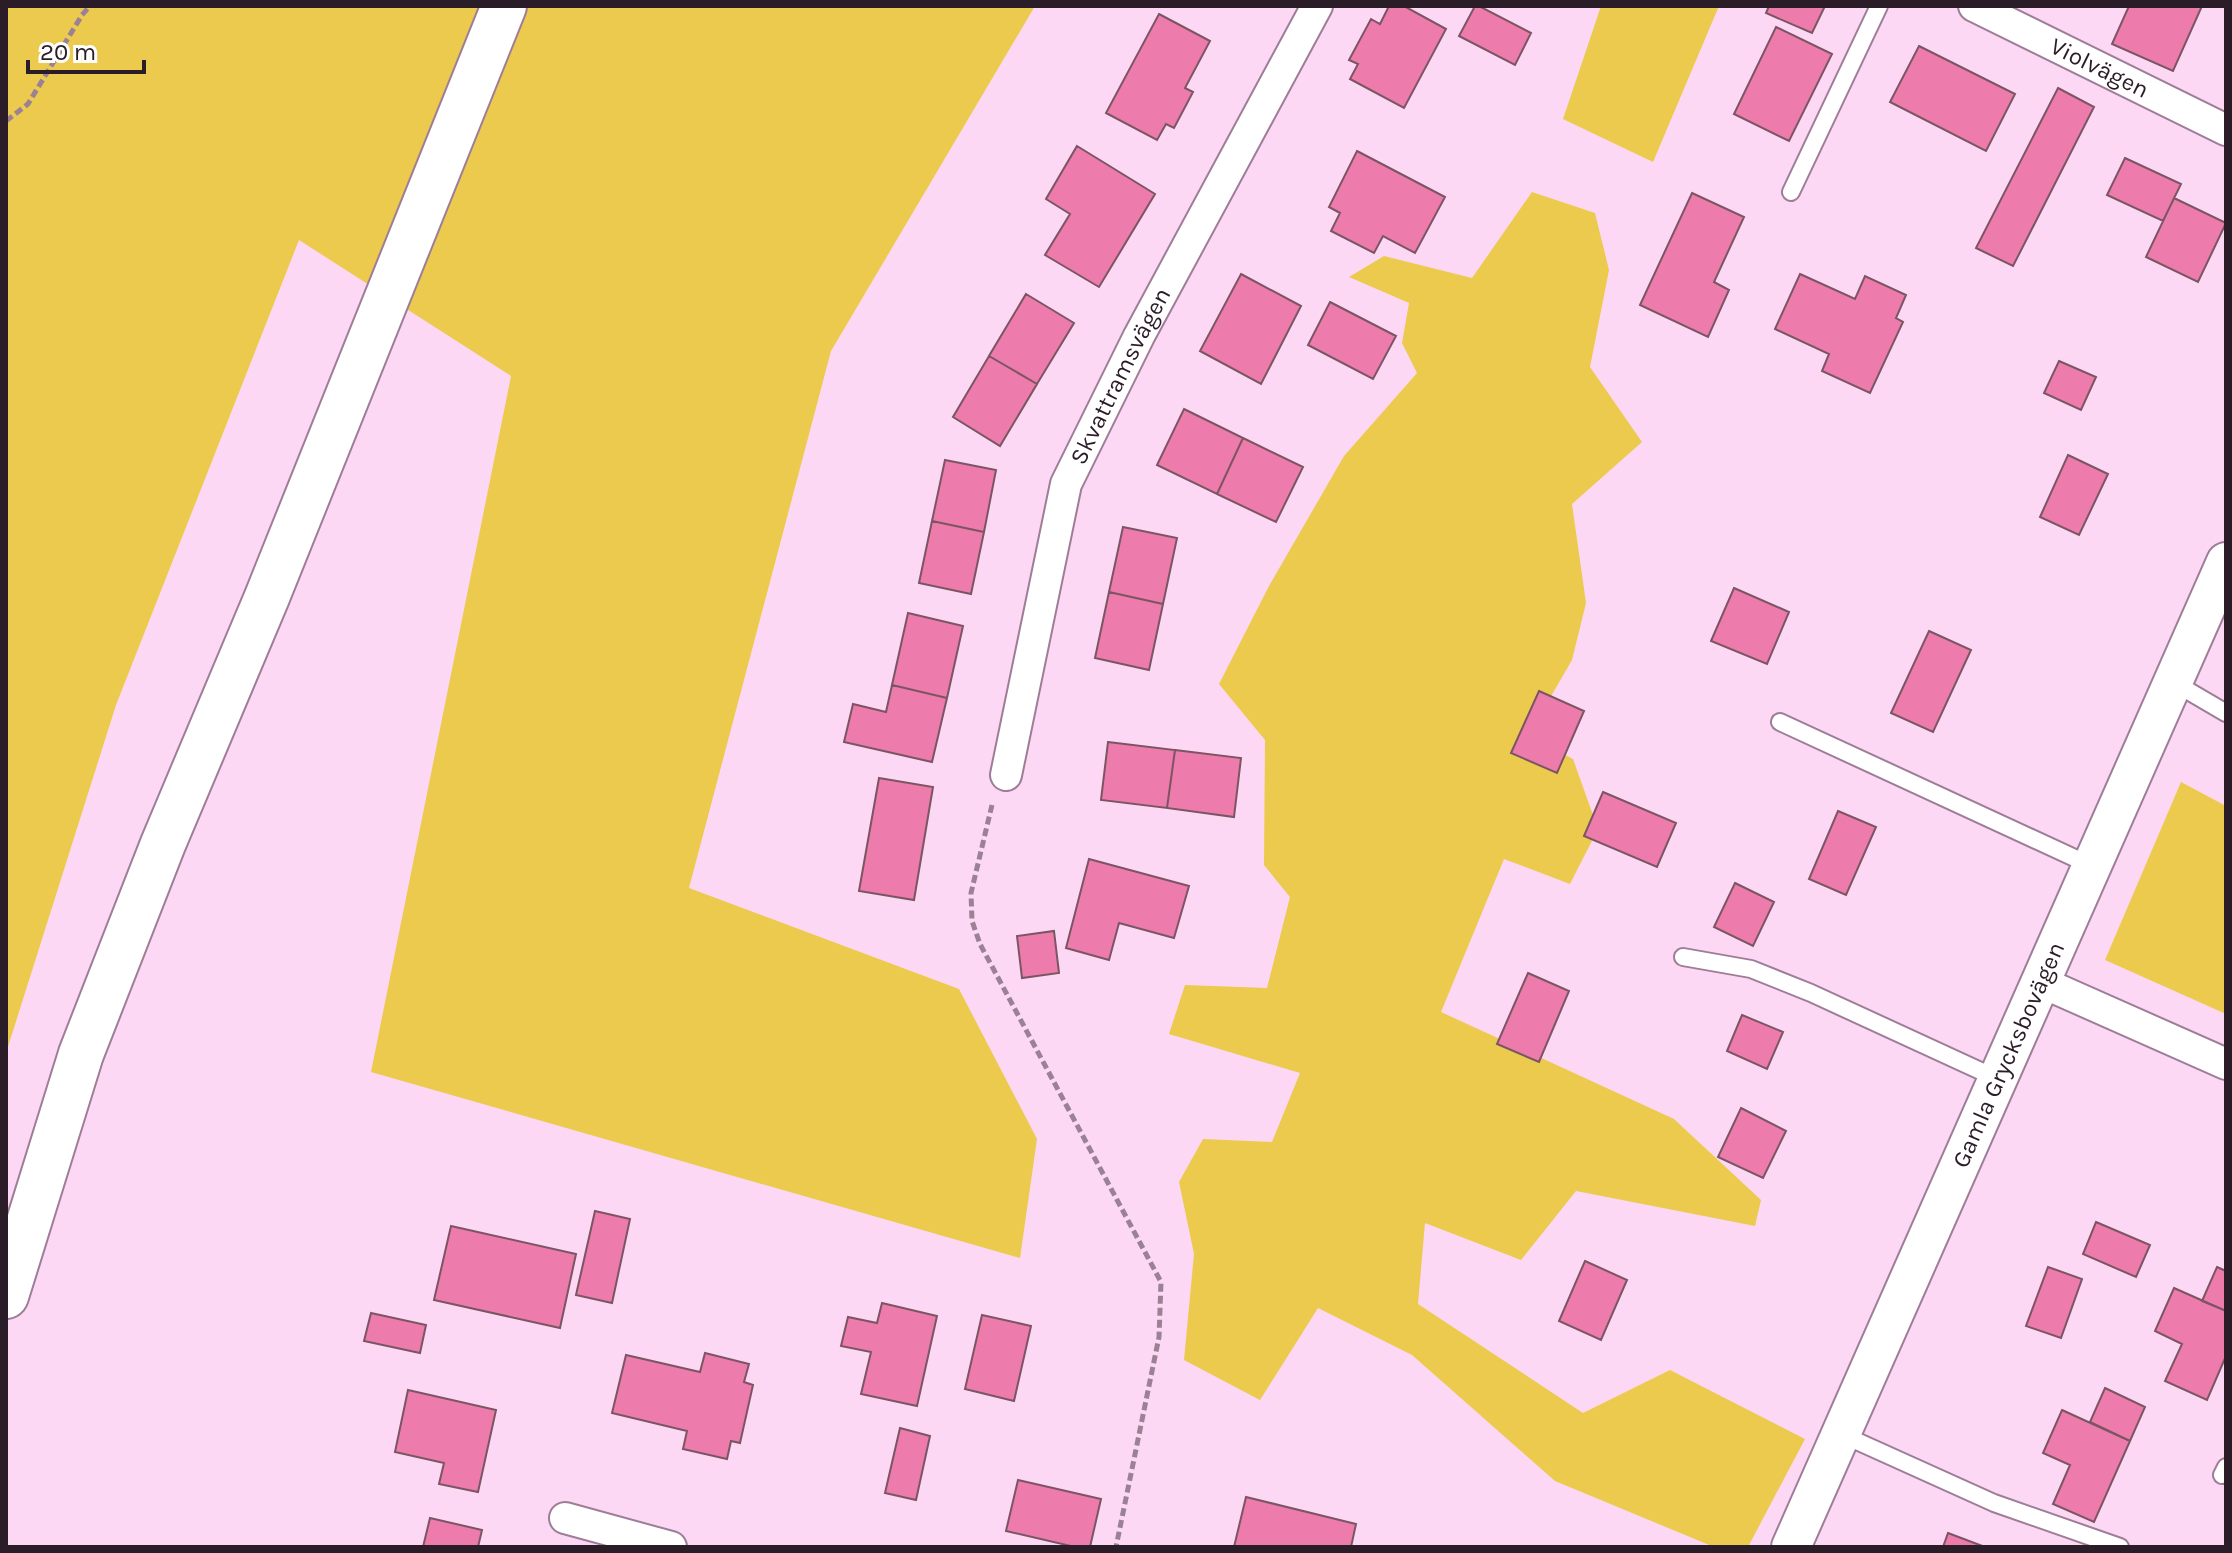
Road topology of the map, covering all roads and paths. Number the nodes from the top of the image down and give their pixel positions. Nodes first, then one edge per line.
1 (90, 6) edge
2 (504, 6) edge
3 (1317, 6) edge
4 (1879, 6) edge
5 (1974, 6) edge
6 (6, 121) edge
7 (2226, 130) edge
8 (1791, 192) dead end
9 (2226, 562) edge
10 (2173, 682) junction
11 (2226, 713) edge
12 (1780, 722) dead end
13 (1006, 775) joint
14 (2092, 866) junction
15 (1683, 957) dead end
16 (2041, 982) junction
17 (2226, 1064) edge
18 (1998, 1079) junction
19 (6, 1296) edge
20 (1841, 1434) junction
21 (565, 1518) dead end
22 (671, 1547) edge
23 (1116, 1547) edge
24 (1791, 1547) edge
25 (2120, 1547) edge

1 - 6 path
2 - 19 main road
3 - 13 street, Skvattramsvägen
4 - 8 lane
5 - 7 street, Violvägen
9 - 10 street, Gamla Grycksbovägen
10 - 11 lane
10 - 14 street, Gamla Grycksbovägen
12 - 14 lane
13 - 23 path
14 - 16 street, Gamla Grycksbovägen
15 - 18 lane
16 - 17 street
16 - 18 street, Gamla Grycksbovägen
18 - 20 street, Gamla Grycksbovägen
20 - 24 street, Gamla Grycksbovägen
20 - 25 lane
21 - 22 street

